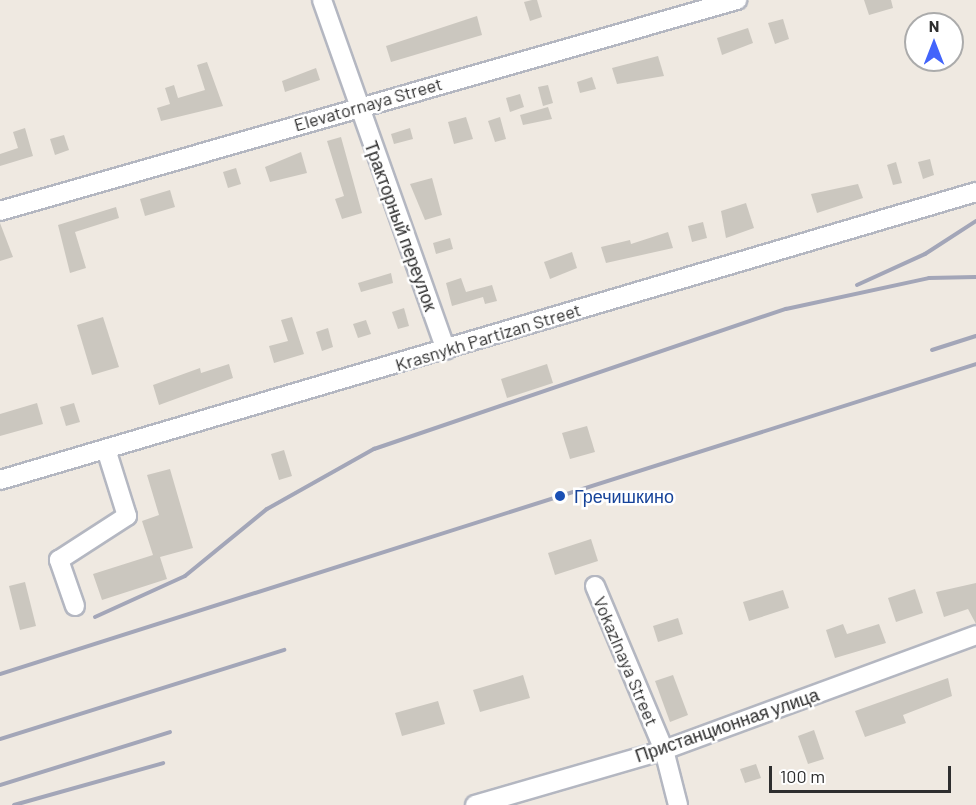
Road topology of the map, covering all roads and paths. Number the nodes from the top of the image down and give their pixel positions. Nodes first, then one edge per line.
1 (322, 0) edge
2 (737, 0) edge
3 (359, 107) junction
4 (976, 192) edge
5 (0, 211) edge
6 (446, 350) junction
7 (106, 449) junction
8 (0, 480) edge
9 (595, 586) dead end
10 (75, 606) dead end
11 (976, 635) edge
12 (664, 750) junction
13 (475, 805) edge
14 (678, 805) edge

1 - 3 street, Тракторный переулок
2 - 3 street, Elevatornaya Street
3 - 5 street, Elevatornaya Street
3 - 6 street, Тракторный переулок
4 - 6 street, Krasnykh Partizan Street
6 - 7 street, Krasnykh Partizan Street
7 - 8 street, Krasnykh Partizan Street
7 - 10 street
9 - 12 street, Vokazlnaya Street
11 - 12 street, Пристанционная улица
12 - 13 street, Пристанционная улица
12 - 14 street, Vokazlnaya Street

